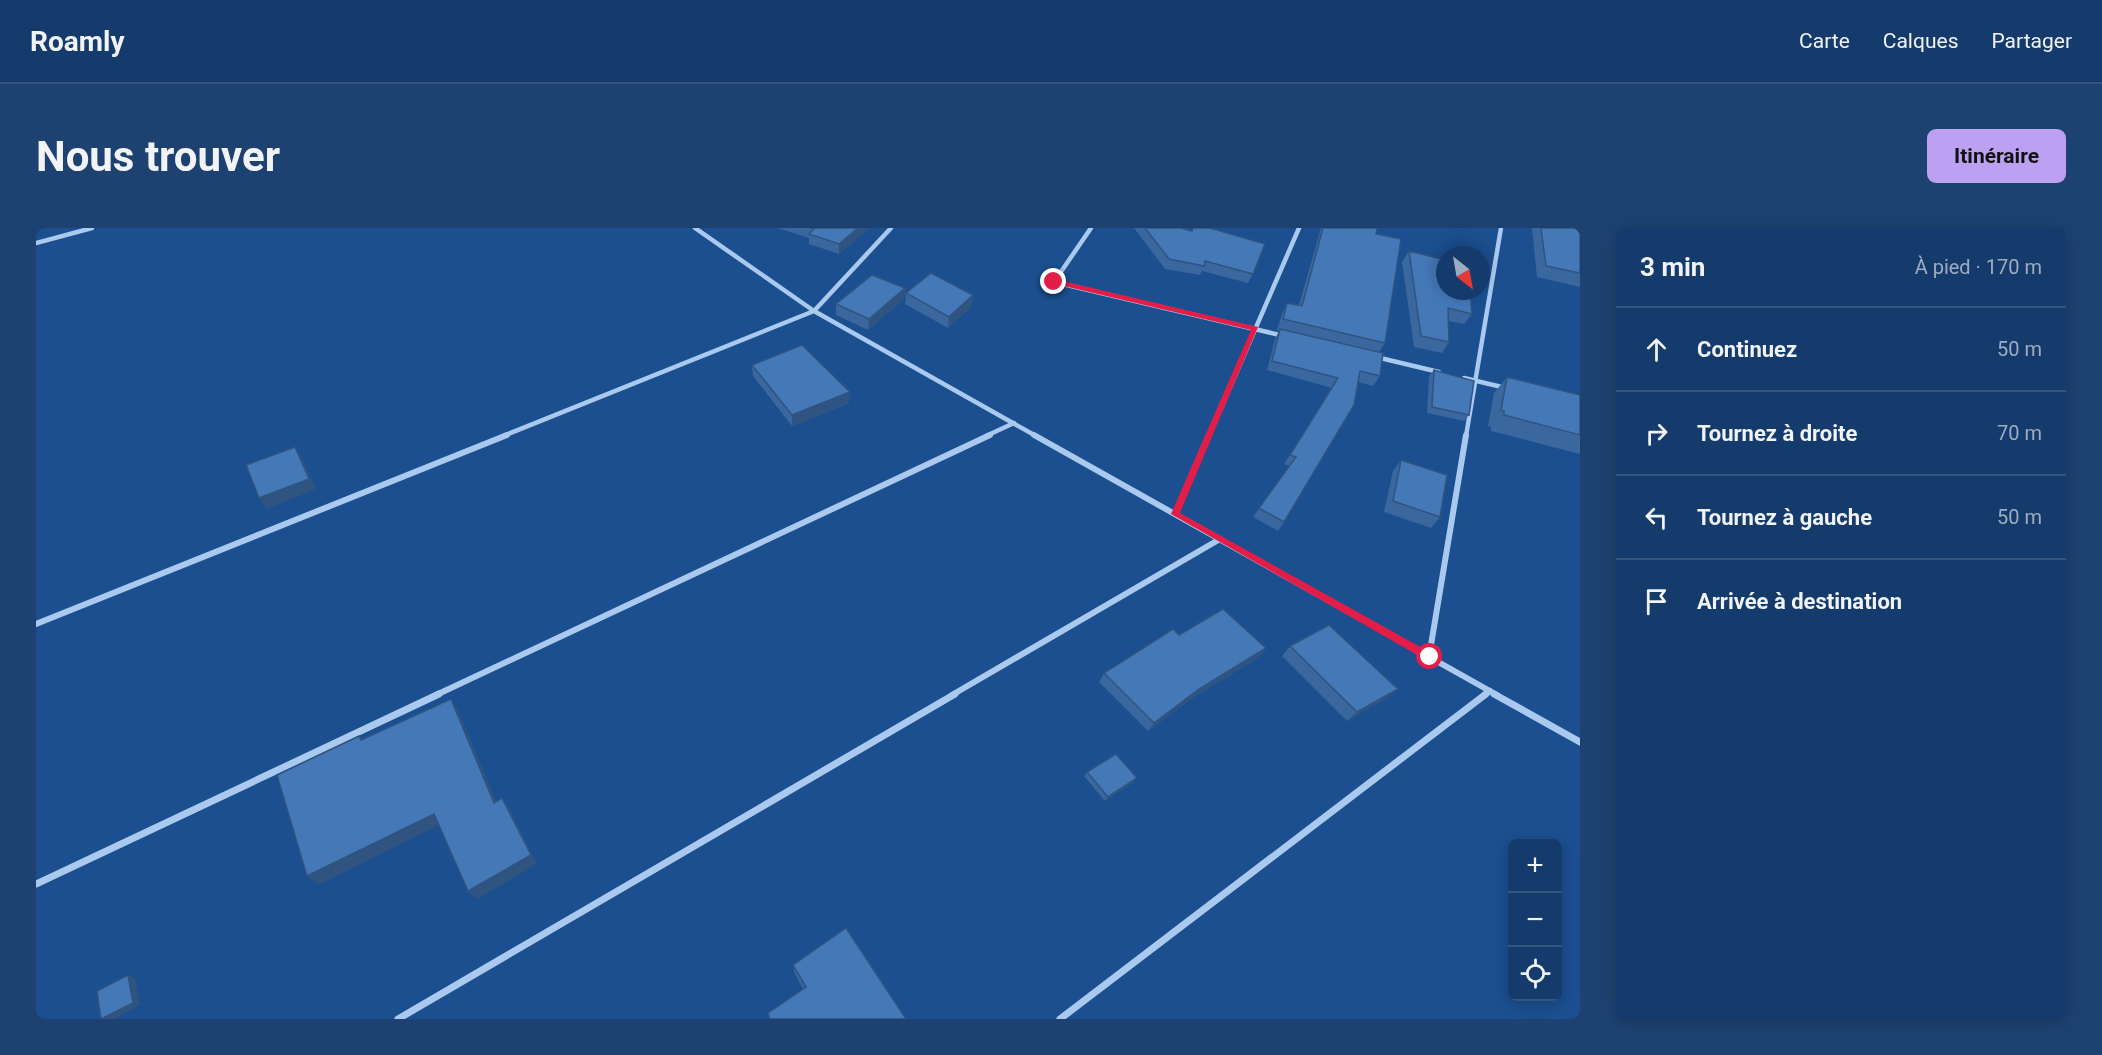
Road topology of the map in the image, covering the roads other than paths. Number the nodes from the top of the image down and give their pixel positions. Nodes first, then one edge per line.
1 (92, 228) edge
2 (695, 228) edge
3 (891, 228) edge
4 (1091, 228) edge
5 (1299, 228) edge
6 (1502, 228) edge
7 (36, 243) edge
8 (814, 310) junction
9 (1256, 329) junction
10 (1290, 337) edge
11 (1371, 356) edge
12 (1441, 373) edge
13 (1453, 375) edge
14 (1476, 381) junction
15 (1510, 389) edge
16 (1014, 423) junction
17 (1175, 514) junction
18 (1220, 539) junction
19 (36, 624) edge
20 (1430, 657) junction
21 (1490, 691) junction
22 (1580, 742) edge
23 (36, 884) edge
24 (398, 1019) edge
25 (1060, 1019) edge

1 - 7 street
2 - 8 street
3 - 8 street
4 - 9 street
5 - 9 street
6 - 14 street
8 - 16 street
8 - 19 street
9 - 10 street
9 - 17 street
11 - 12 street
13 - 14 street
14 - 15 street
14 - 20 street
16 - 17 street
16 - 23 street
17 - 18 street
18 - 20 street
18 - 24 street
20 - 21 street
21 - 22 street
21 - 25 street

